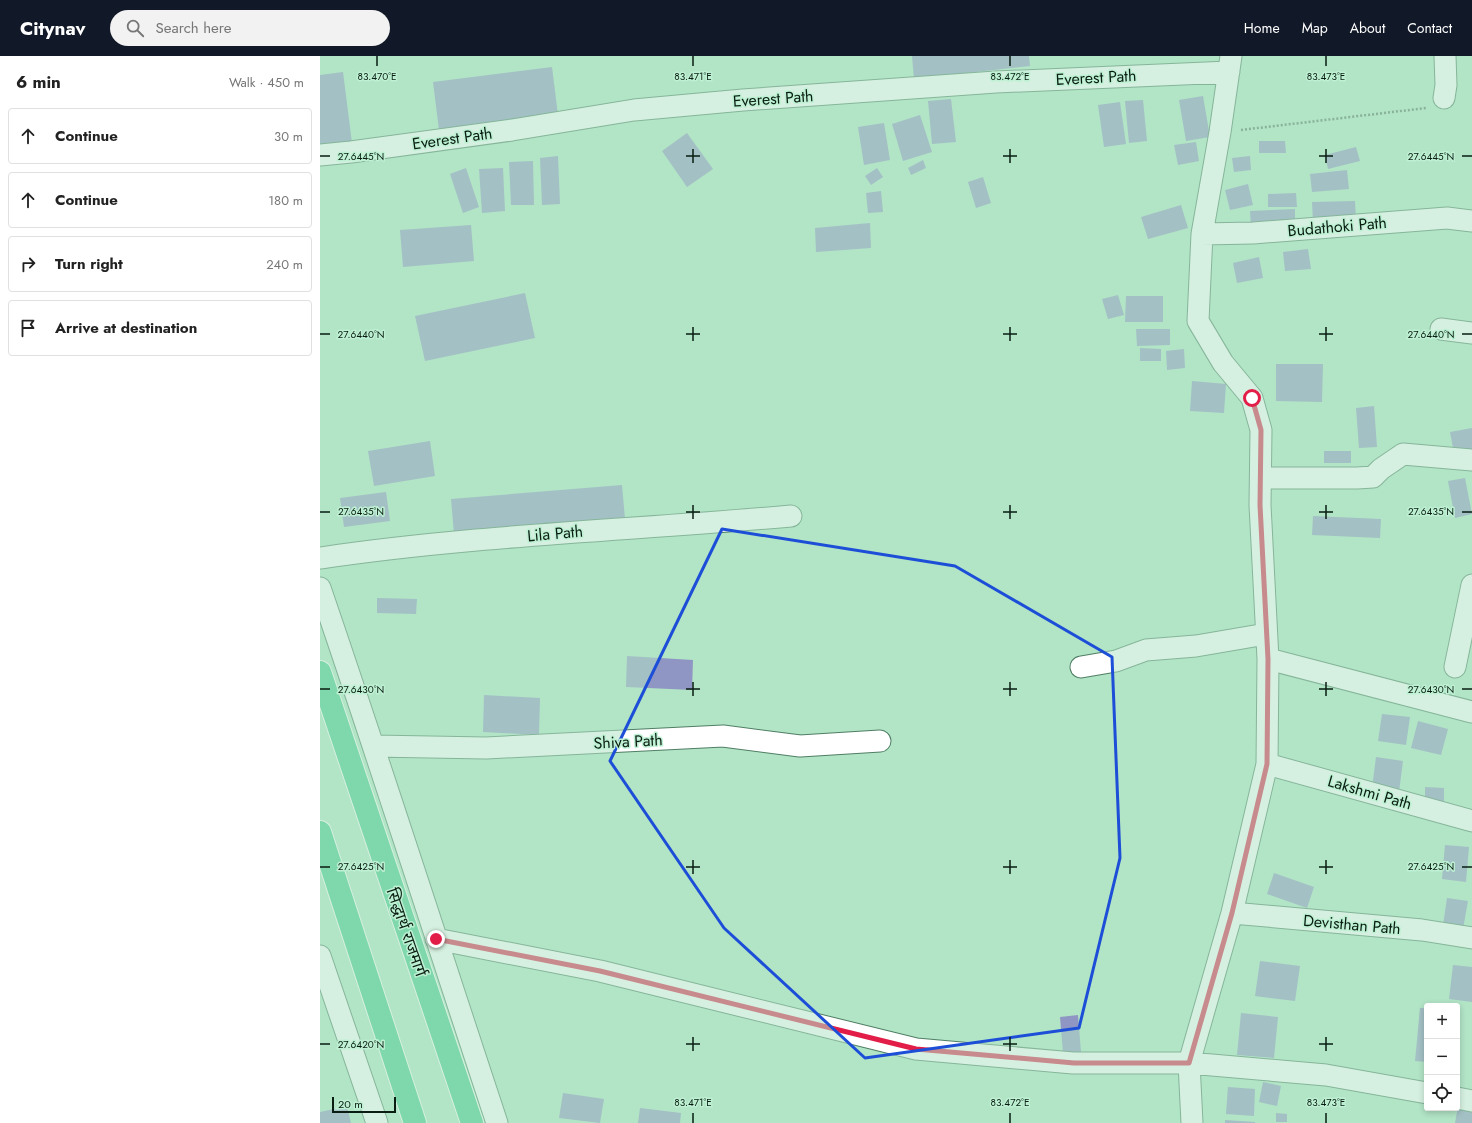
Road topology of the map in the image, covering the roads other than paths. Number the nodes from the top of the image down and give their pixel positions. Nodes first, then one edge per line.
1 (1445, 56) edge
2 (1230, 64) edge
3 (1444, 98) road end
4 (320, 155) edge
5 (1472, 221) edge
6 (1202, 234) junction
7 (1441, 329) dead end
8 (1472, 332) edge
9 (1472, 460) edge
10 (1261, 478) junction
11 (791, 516) dead end
12 (320, 558) edge
13 (1472, 586) edge
14 (320, 588) edge
15 (1266, 634) junction
16 (1268, 659) junction
17 (1081, 667) dead end
18 (1455, 668) dead end
19 (320, 672) edge
20 (1472, 712) edge
21 (880, 741) dead end
22 (374, 746) junction
23 (1267, 764) junction
24 (1472, 821) edge
25 (320, 832) edge
26 (1232, 913) junction
27 (1472, 938) edge
28 (436, 939) junction
29 (320, 956) edge
30 (1189, 1063) junction
31 (1424, 1092) edge
32 (1460, 1099) edge
33 (1472, 1101) edge
34 (377, 1123) edge
35 (415, 1123) edge
36 (472, 1123) edge
37 (497, 1123) edge
38 (1192, 1123) edge

1 - 3 street
2 - 4 street, Everest Path
2 - 6 street
5 - 6 street, Budathoki Path
6 - 10 street
7 - 8 street
9 - 10 street
10 - 15 street
11 - 12 street, Lila Path
13 - 18 street
14 - 22 street
15 - 16 street
15 - 17 street
16 - 20 street
16 - 23 street
19 - 36 highway, सिद्धार्थ राजमार्ग
21 - 22 street, Shiva Path
22 - 28 street
23 - 24 street, Lakshmi Path
23 - 26 street
25 - 35 highway
26 - 27 street, Devisthan Path
26 - 30 street
28 - 30 street
28 - 37 street
29 - 34 street
30 - 31 street
30 - 38 street
32 - 33 street

